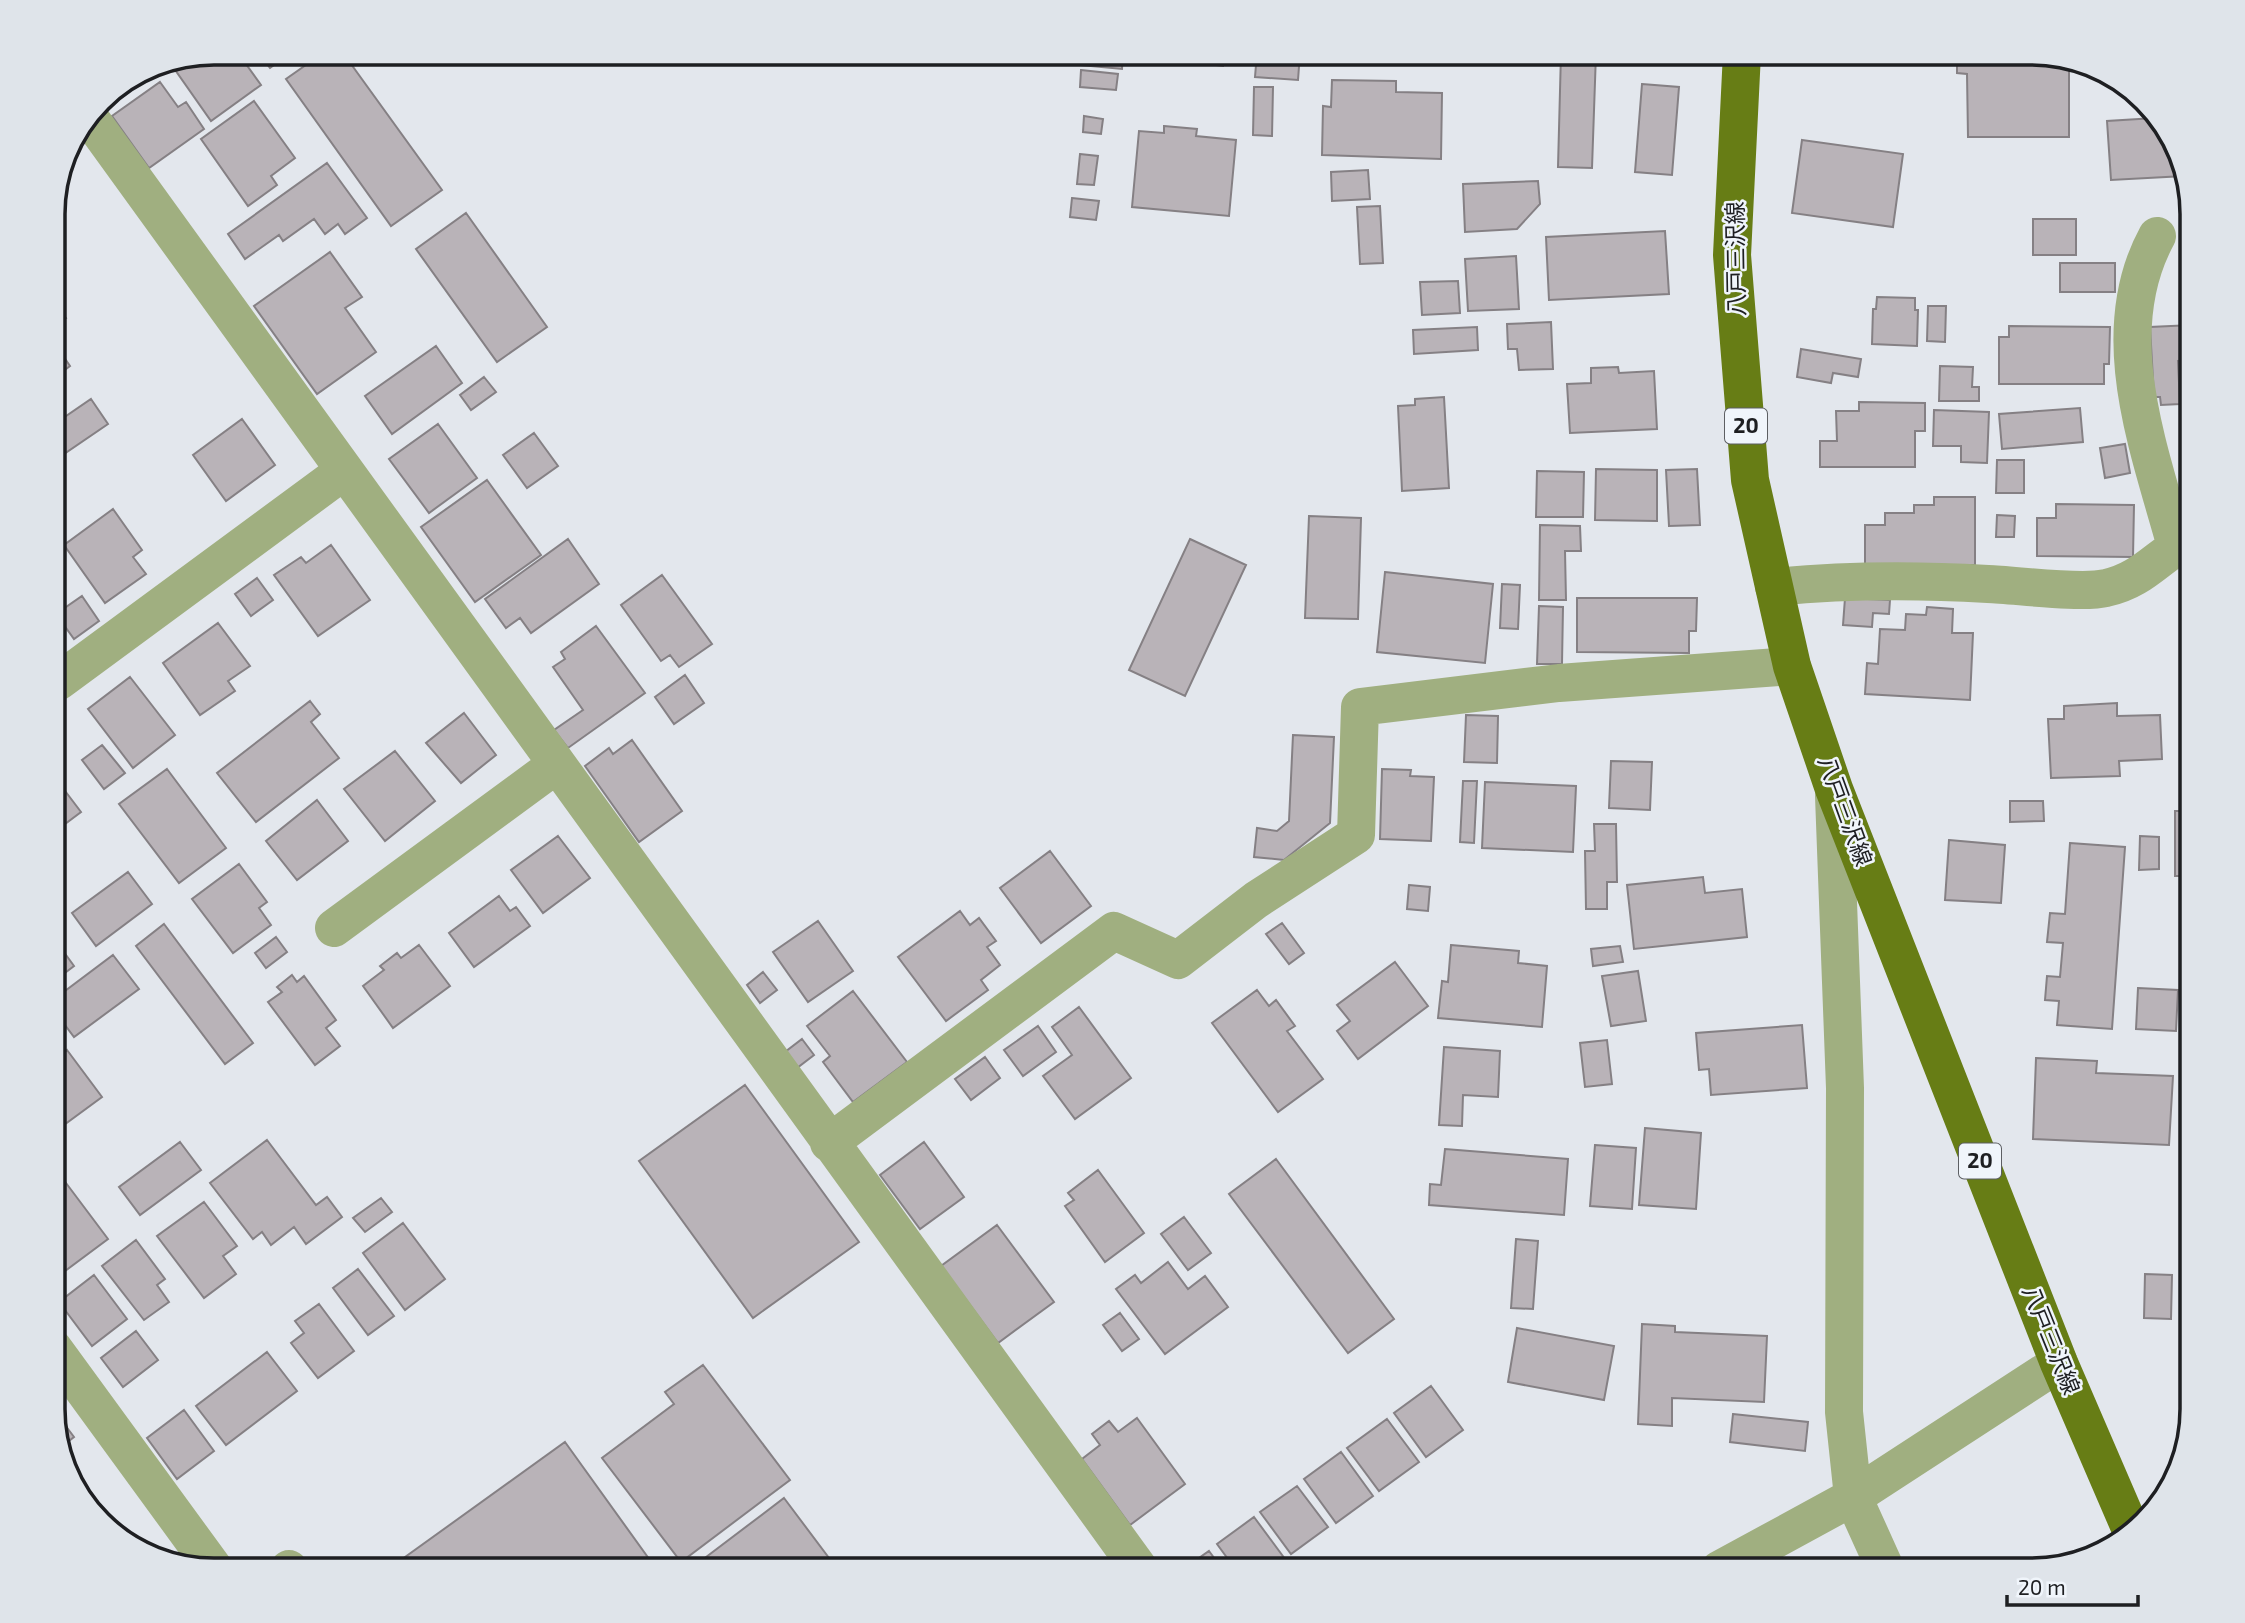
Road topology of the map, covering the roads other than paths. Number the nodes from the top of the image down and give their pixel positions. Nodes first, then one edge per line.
1 (1741, 65) edge
2 (95, 125) edge
3 (2157, 236) dead end
4 (344, 471) junction
5 (2180, 530) edge
6 (2180, 545) edge
7 (1774, 587) junction
8 (1792, 666) junction
9 (65, 677) edge
10 (556, 765) junction
11 (1834, 789) junction
12 (334, 928) dead end
13 (829, 1143) junction
14 (2059, 1363) junction
15 (65, 1364) edge
16 (1853, 1497) junction
17 (2128, 1522) edge
18 (206, 1558) edge
19 (1131, 1558) edge
20 (1741, 1558) edge
21 (1881, 1558) edge

1 - 7 main road, 八戸三沢線 / 20
2 - 4 street
3 - 5 street
4 - 9 street
4 - 10 street
6 - 7 street
7 - 8 main road, 八戸三沢線 / 20
8 - 11 main road, 八戸三沢線 / 20
8 - 13 street
10 - 12 street
10 - 13 street
11 - 14 main road, 八戸三沢線 / 20
11 - 16 street
13 - 19 street
14 - 16 street
14 - 17 main road, 八戸三沢線 / 20
15 - 18 street
16 - 20 street
16 - 21 street

